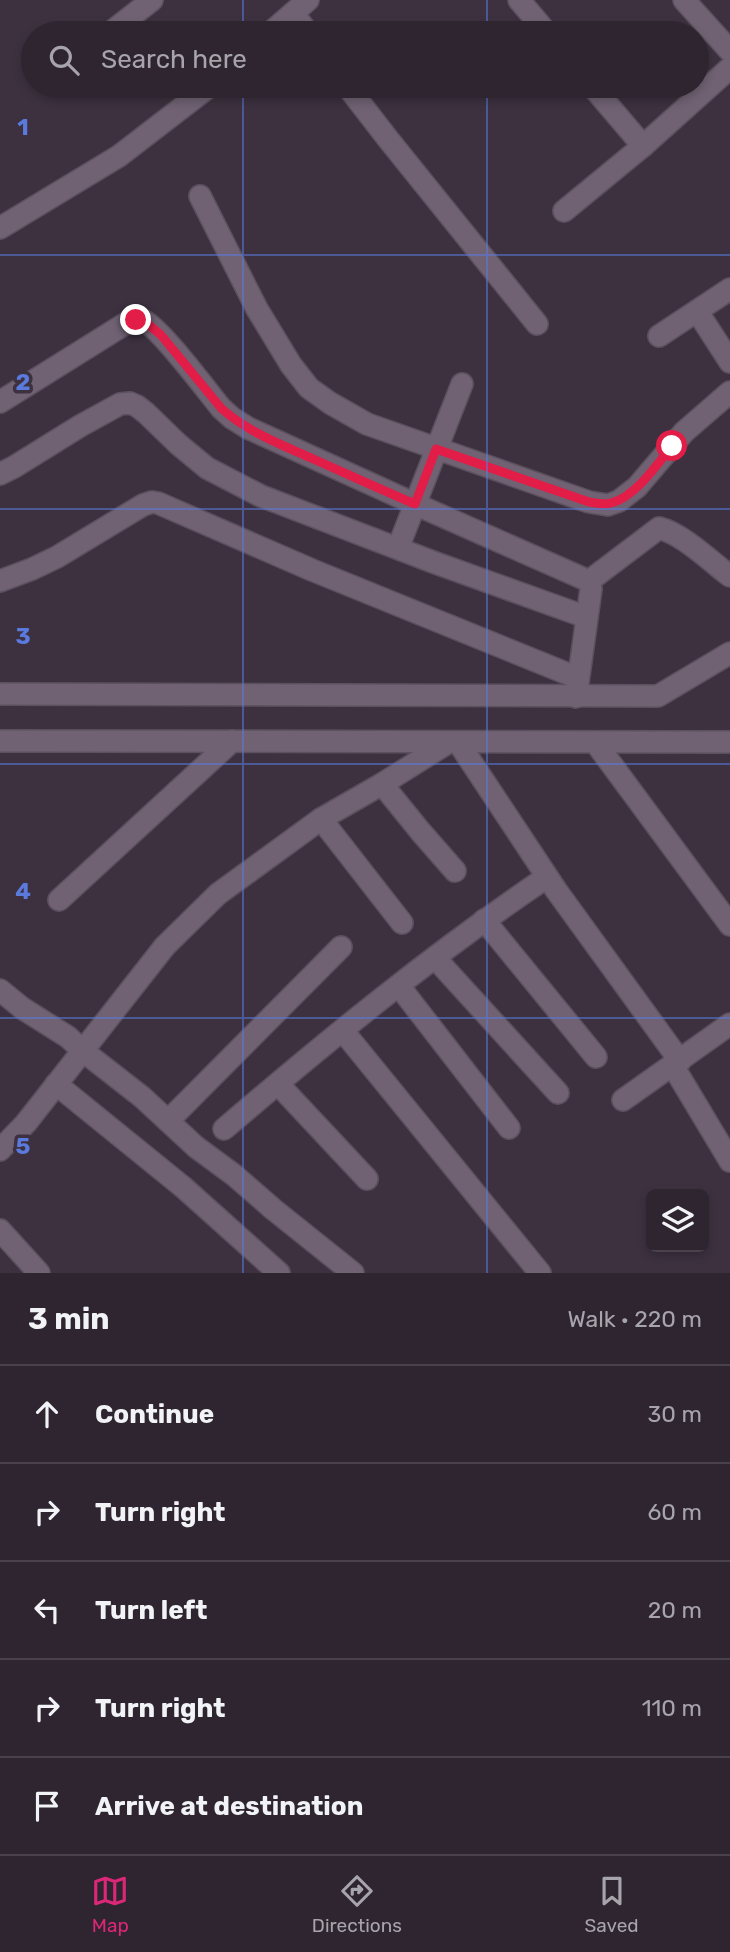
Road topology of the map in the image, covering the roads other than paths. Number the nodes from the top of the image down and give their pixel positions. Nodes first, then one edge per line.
1 (152, 0) edge
2 (519, 0) edge
3 (684, 0) edge
4 (301, 6) edge
5 (125, 21) edge
6 (284, 21) edge
7 (537, 21) edge
8 (703, 21) edge
9 (709, 28) edge
10 (730, 51) edge
11 (730, 68) edge
12 (709, 87) edge
13 (194, 98) edge
14 (356, 98) edge
15 (602, 98) edge
16 (697, 98) edge
17 (643, 146) junction
18 (200, 196) dead end
19 (564, 211) dead end
20 (0, 228) edge
21 (730, 289) edge
22 (698, 311) junction
23 (537, 324) dead end
24 (659, 336) dead end
25 (730, 362) edge
26 (462, 384) dead end
27 (730, 391) edge
28 (0, 402) edge
29 (436, 449) junction
30 (0, 474) edge
31 (415, 504) junction
32 (398, 548) junction
33 (730, 576) edge
34 (0, 580) edge
35 (589, 581) junction
36 (586, 617) junction
37 (730, 653) edge
38 (577, 687) junction
39 (0, 694) edge
40 (232, 740) junction
41 (0, 741) edge
42 (453, 742) junction
43 (595, 742) junction
44 (730, 742) edge
45 (382, 784) junction
46 (321, 819) junction
47 (455, 871) dead end
48 (547, 877) junction
49 (59, 900) dead end
50 (484, 920) junction
51 (402, 923) dead end
52 (730, 925) edge
53 (341, 947) dead end
54 (436, 958) junction
55 (399, 986) junction
56 (0, 990) edge
57 (730, 1024) edge
58 (343, 1031) junction
59 (83, 1051) junction
60 (596, 1057) dead end
61 (677, 1063) junction
62 (278, 1083) junction
63 (56, 1084) junction
64 (558, 1093) dead end
65 (623, 1100) dead end
66 (168, 1121) junction
67 (509, 1128) dead end
68 (224, 1129) dead end
69 (0, 1150) edge
70 (730, 1161) edge
71 (367, 1179) dead end
72 (0, 1230) edge
73 (39, 1273) edge
74 (279, 1273) edge
75 (353, 1273) edge
76 (540, 1273) edge

1 - 5 street
2 - 7 street
3 - 8 street
4 - 6 street
9 - 10 street
11 - 12 street
13 - 20 street
14 - 23 street
15 - 17 street
16 - 17 street
17 - 19 street
18 - 29 street
21 - 22 street
22 - 24 street
22 - 25 street
26 - 29 street
27 - 29 street
28 - 31 street
29 - 31 street
30 - 32 street
31 - 32 street
31 - 35 street
32 - 36 street
33 - 35 street
34 - 38 street
35 - 36 street
36 - 38 street
37 - 38 street
38 - 39 street
40 - 41 street
40 - 42 street
40 - 49 street
42 - 43 street
42 - 45 street
42 - 48 street
43 - 44 street
43 - 52 street
45 - 46 street
45 - 47 street
46 - 51 street
46 - 59 street
48 - 50 street
48 - 61 street
50 - 54 street
50 - 60 street
53 - 66 street
54 - 55 street
54 - 64 street
55 - 58 street
55 - 67 street
56 - 59 street
57 - 61 street
58 - 62 street
58 - 76 street
59 - 63 street
59 - 66 street
61 - 65 street
61 - 70 street
62 - 68 street
62 - 71 street
63 - 69 street
63 - 74 street
66 - 75 street
72 - 73 street

